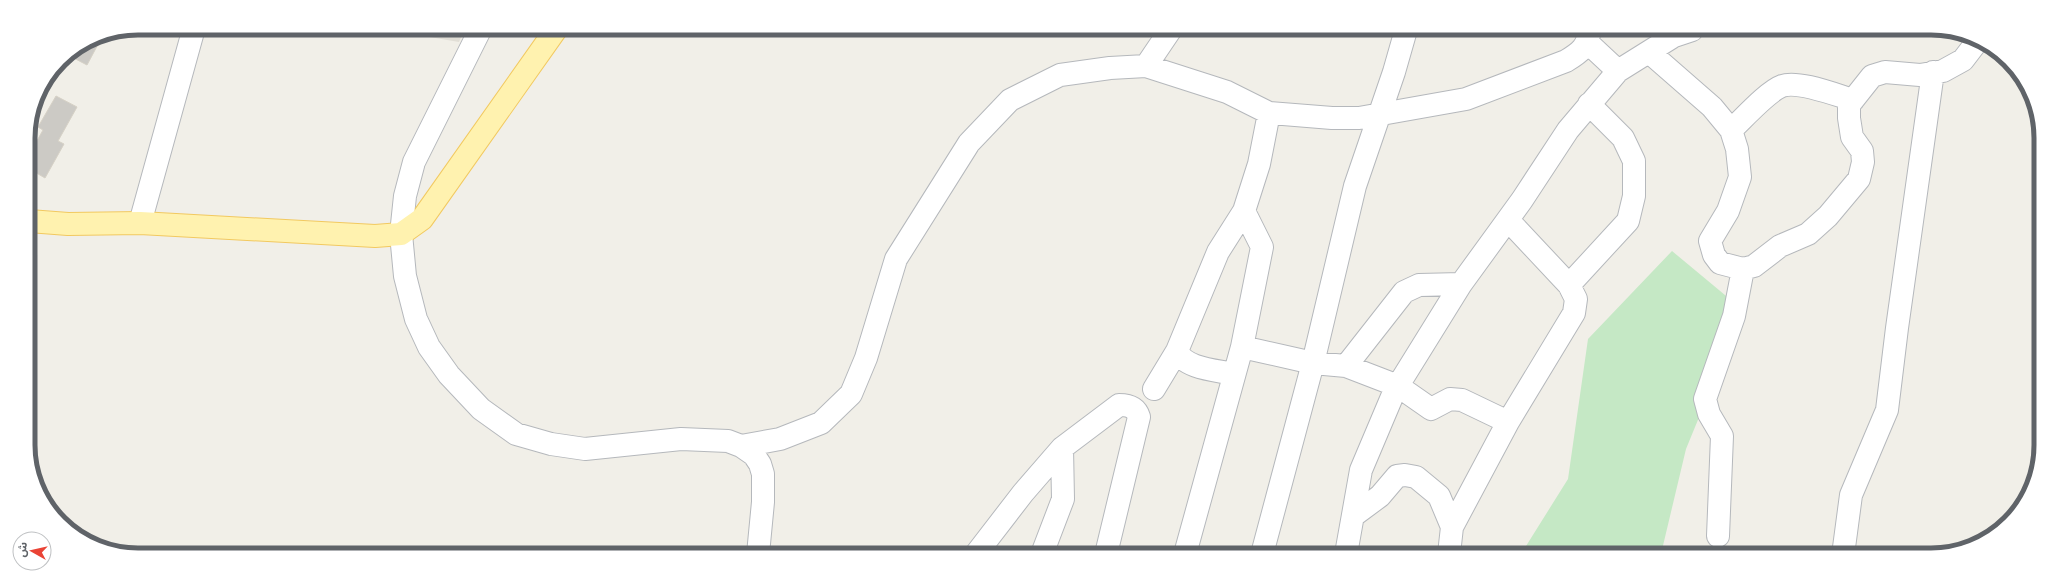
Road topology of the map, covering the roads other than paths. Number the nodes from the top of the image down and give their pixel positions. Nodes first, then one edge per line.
1 (192, 35) edge
2 (478, 35) edge
3 (552, 35) edge
4 (1167, 35) edge
5 (1404, 35) edge
6 (1677, 35) edge
7 (1589, 36) edge
8 (1975, 45) edge
9 (1648, 52) junction
10 (1146, 66) junction
11 (1618, 71) junction
12 (1933, 72) junction
13 (1853, 100) junction
14 (1589, 104) junction
15 (1269, 113) junction
16 (1381, 113) junction
17 (1731, 130) junction
18 (1244, 211) junction
19 (1508, 220) junction
20 (35, 221) edge
21 (140, 223) junction
22 (401, 234) junction
23 (1743, 269) junction
24 (1461, 284) junction
25 (1570, 285) junction
26 (1242, 347) junction
27 (1177, 351) junction
28 (1313, 363) junction
29 (1346, 366) junction
30 (1234, 374) junction
31 (1398, 386) junction
32 (1154, 389) dead end
33 (1508, 422) junction
34 (741, 446) junction
35 (1062, 448) junction
36 (1352, 516) junction
37 (1452, 527) junction
38 (1718, 536) dead end
39 (759, 548) edge
40 (981, 548) edge
41 (1044, 548) edge
42 (1107, 548) edge
43 (1187, 548) edge
44 (1264, 548) edge
45 (1347, 548) edge
46 (1450, 548) edge
47 (1843, 548) edge

1 - 21 street
2 - 22 street
3 - 22 main road
4 - 10 street
5 - 16 street
6 - 9 street
7 - 11 street
7 - 16 street
8 - 12 street
9 - 11 street
9 - 17 street
10 - 15 street
10 - 34 street
11 - 14 street
12 - 13 street
12 - 47 street
13 - 17 street
13 - 23 street
14 - 19 street
14 - 25 street
15 - 16 street
15 - 18 street
16 - 28 street
17 - 23 street
18 - 26 street
18 - 27 street
19 - 24 street
19 - 25 street
20 - 21 main road
21 - 22 main road
22 - 34 street
23 - 38 street
24 - 29 street
24 - 31 street
25 - 33 street
26 - 28 street
26 - 30 street
27 - 30 street
27 - 32 street
28 - 29 street
28 - 44 street
29 - 31 street
30 - 43 street
31 - 33 street
31 - 36 street
33 - 37 street
34 - 39 street
35 - 40 street
35 - 41 street
35 - 42 street
36 - 37 street
36 - 45 street
37 - 46 street

